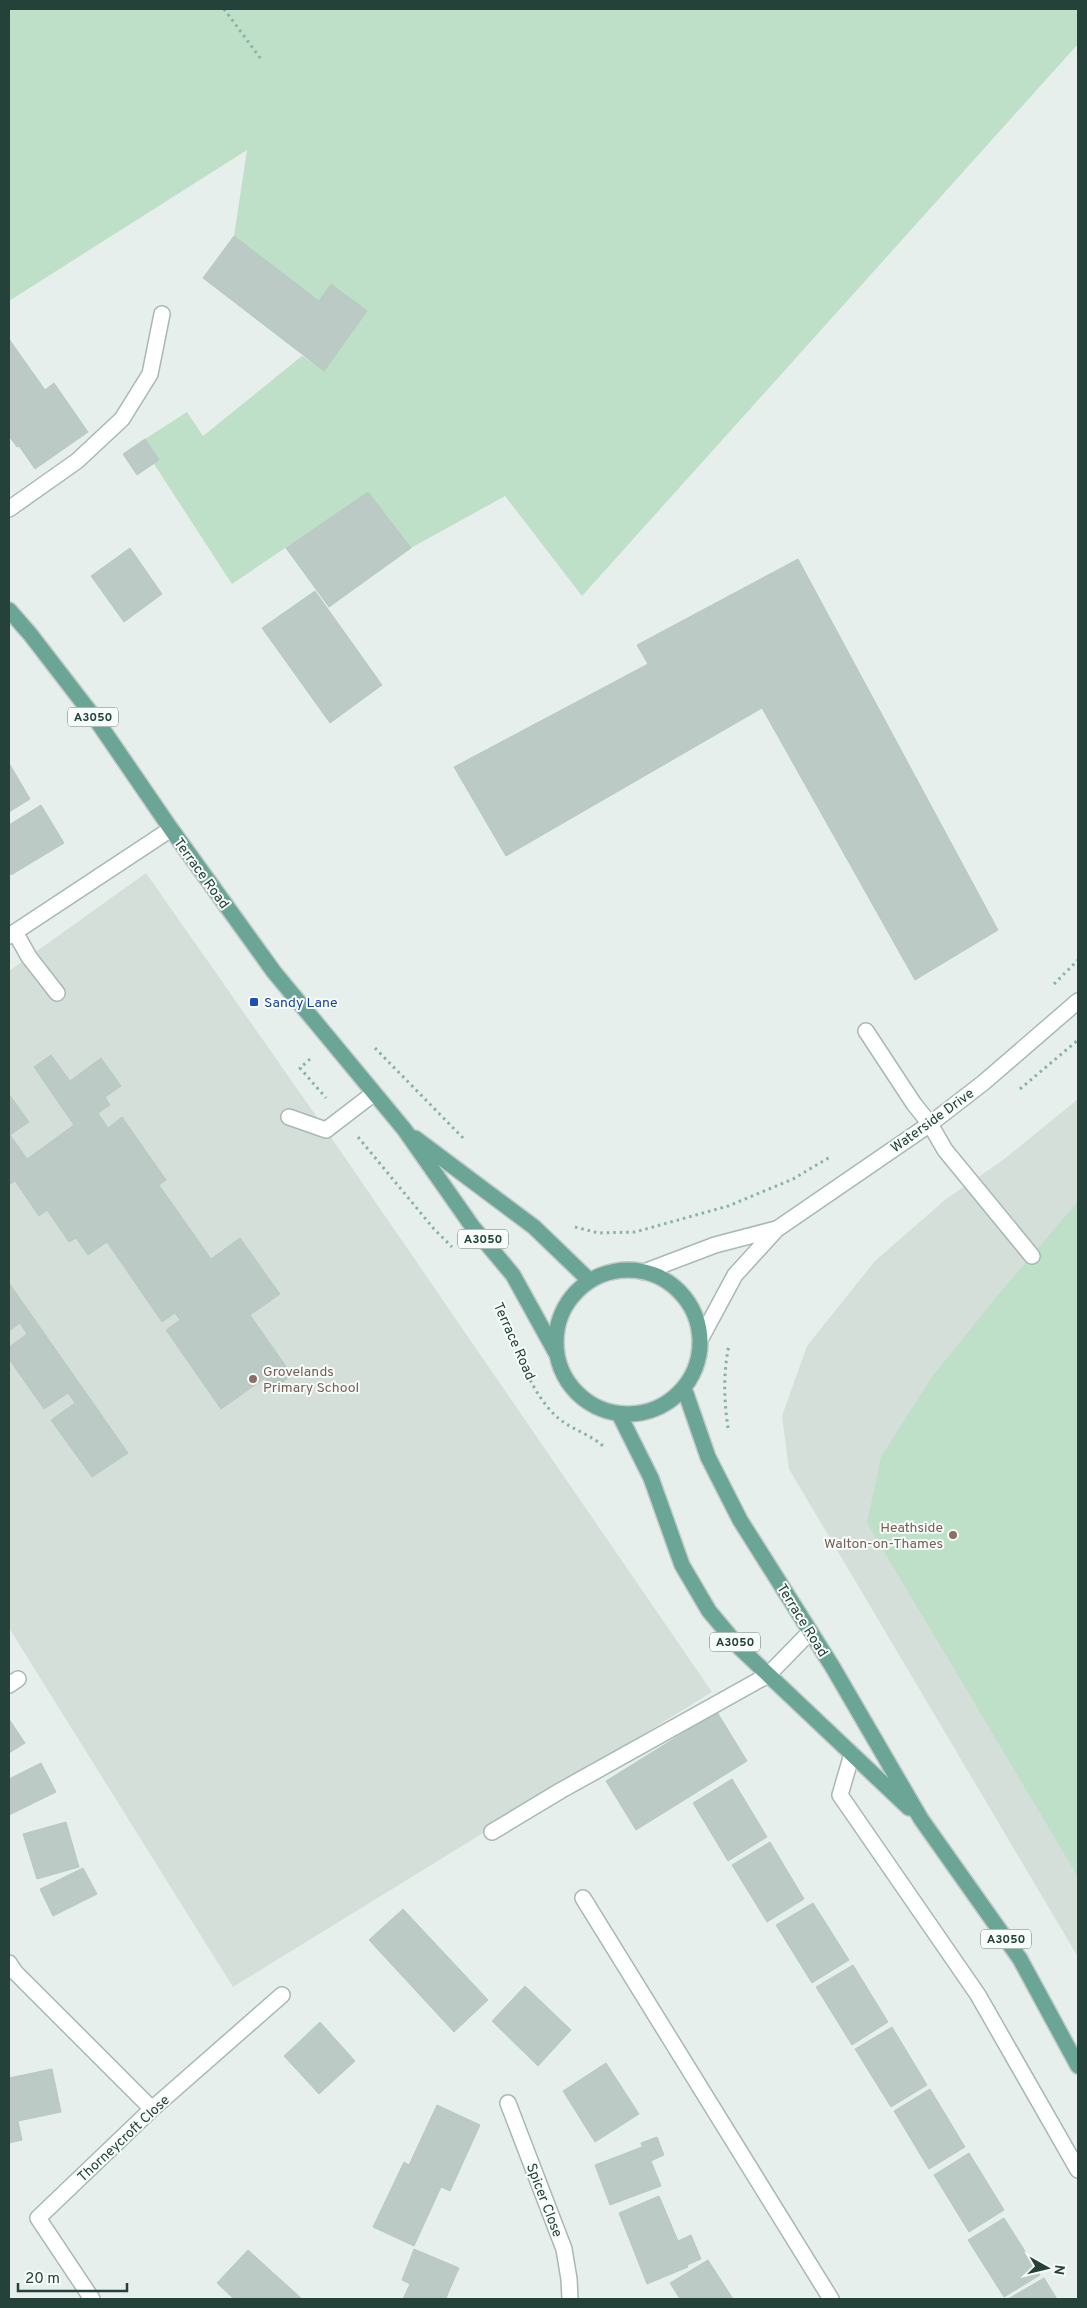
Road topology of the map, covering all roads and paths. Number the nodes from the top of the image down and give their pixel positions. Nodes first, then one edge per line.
1 (224, 9) edge
2 (261, 59) dead end
3 (162, 314) dead end
4 (9, 509) edge
5 (9, 610) edge
6 (171, 829) junction
7 (12, 934) edge
8 (57, 994) dead end
9 (1078, 1001) edge
10 (866, 1030) dead end
11 (371, 1045) dead end
12 (300, 1068) dead end
13 (373, 1094) junction
14 (289, 1118) dead end
15 (342, 1118) junction
16 (930, 1124) junction
17 (404, 1129) junction
18 (469, 1143) dead end
19 (694, 1215) dead end
20 (566, 1224) dead end
21 (777, 1229) junction
22 (455, 1250) dead end
23 (1032, 1256) dead end
24 (644, 1272) junction
25 (589, 1280) junction
26 (506, 1320) dead end
27 (700, 1340) junction
28 (731, 1340) dead end
29 (556, 1353) junction
30 (684, 1388) junction
31 (619, 1414) junction
32 (729, 1433) dead end
33 (605, 1447) dead end
34 (810, 1632) junction
35 (768, 1674) junction
36 (852, 1754) junction
37 (921, 1819) junction
38 (492, 1832) dead end
39 (583, 1898) dead end
40 (9, 1963) edge
41 (282, 1995) dead end
42 (1078, 2066) edge
43 (508, 2103) dead end
44 (152, 2109) junction
45 (1075, 2154) edge
46 (1078, 2170) edge
47 (92, 2299) edge
48 (570, 2299) edge
49 (831, 2299) edge

1 - 2 path
3 - 4 street
5 - 6 main road, Terrace Road / A3050
6 - 7 street
6 - 13 main road, Terrace Road / A3050
7 - 8 street
9 - 16 street, Waterside Drive
10 - 16 street
11 - 18 path
12 - 15 path
13 - 15 street
13 - 17 main road, Terrace Road / A3050
14 - 15 street
15 - 22 path
16 - 21 street, Waterside Drive
16 - 23 street
17 - 25 main road, Terrace Road / A3050
17 - 29 main road, Terrace Road / A3050
19 - 20 path
21 - 24 street, Waterside Drive
21 - 27 street, Waterside Drive
24 - 25 main road
24 - 27 main road
25 - 29 main road
26 - 33 path, Terrace Road
27 - 30 main road
28 - 32 path
29 - 31 main road
30 - 31 main road
30 - 34 main road, Terrace Road / A3050
31 - 35 main road, Terrace Road / A3050
34 - 35 street
34 - 37 main road, Terrace Road / A3050
35 - 36 main road, Terrace Road / A3050
35 - 38 street
36 - 37 main road, Terrace Road / A3050
36 - 45 street
37 - 42 main road, Terrace Road / A3050
39 - 49 street
40 - 44 street
41 - 44 street, Thorneycroft Close
43 - 48 street, Spicer Close
44 - 47 street, Thorneycroft Close
45 - 46 street

